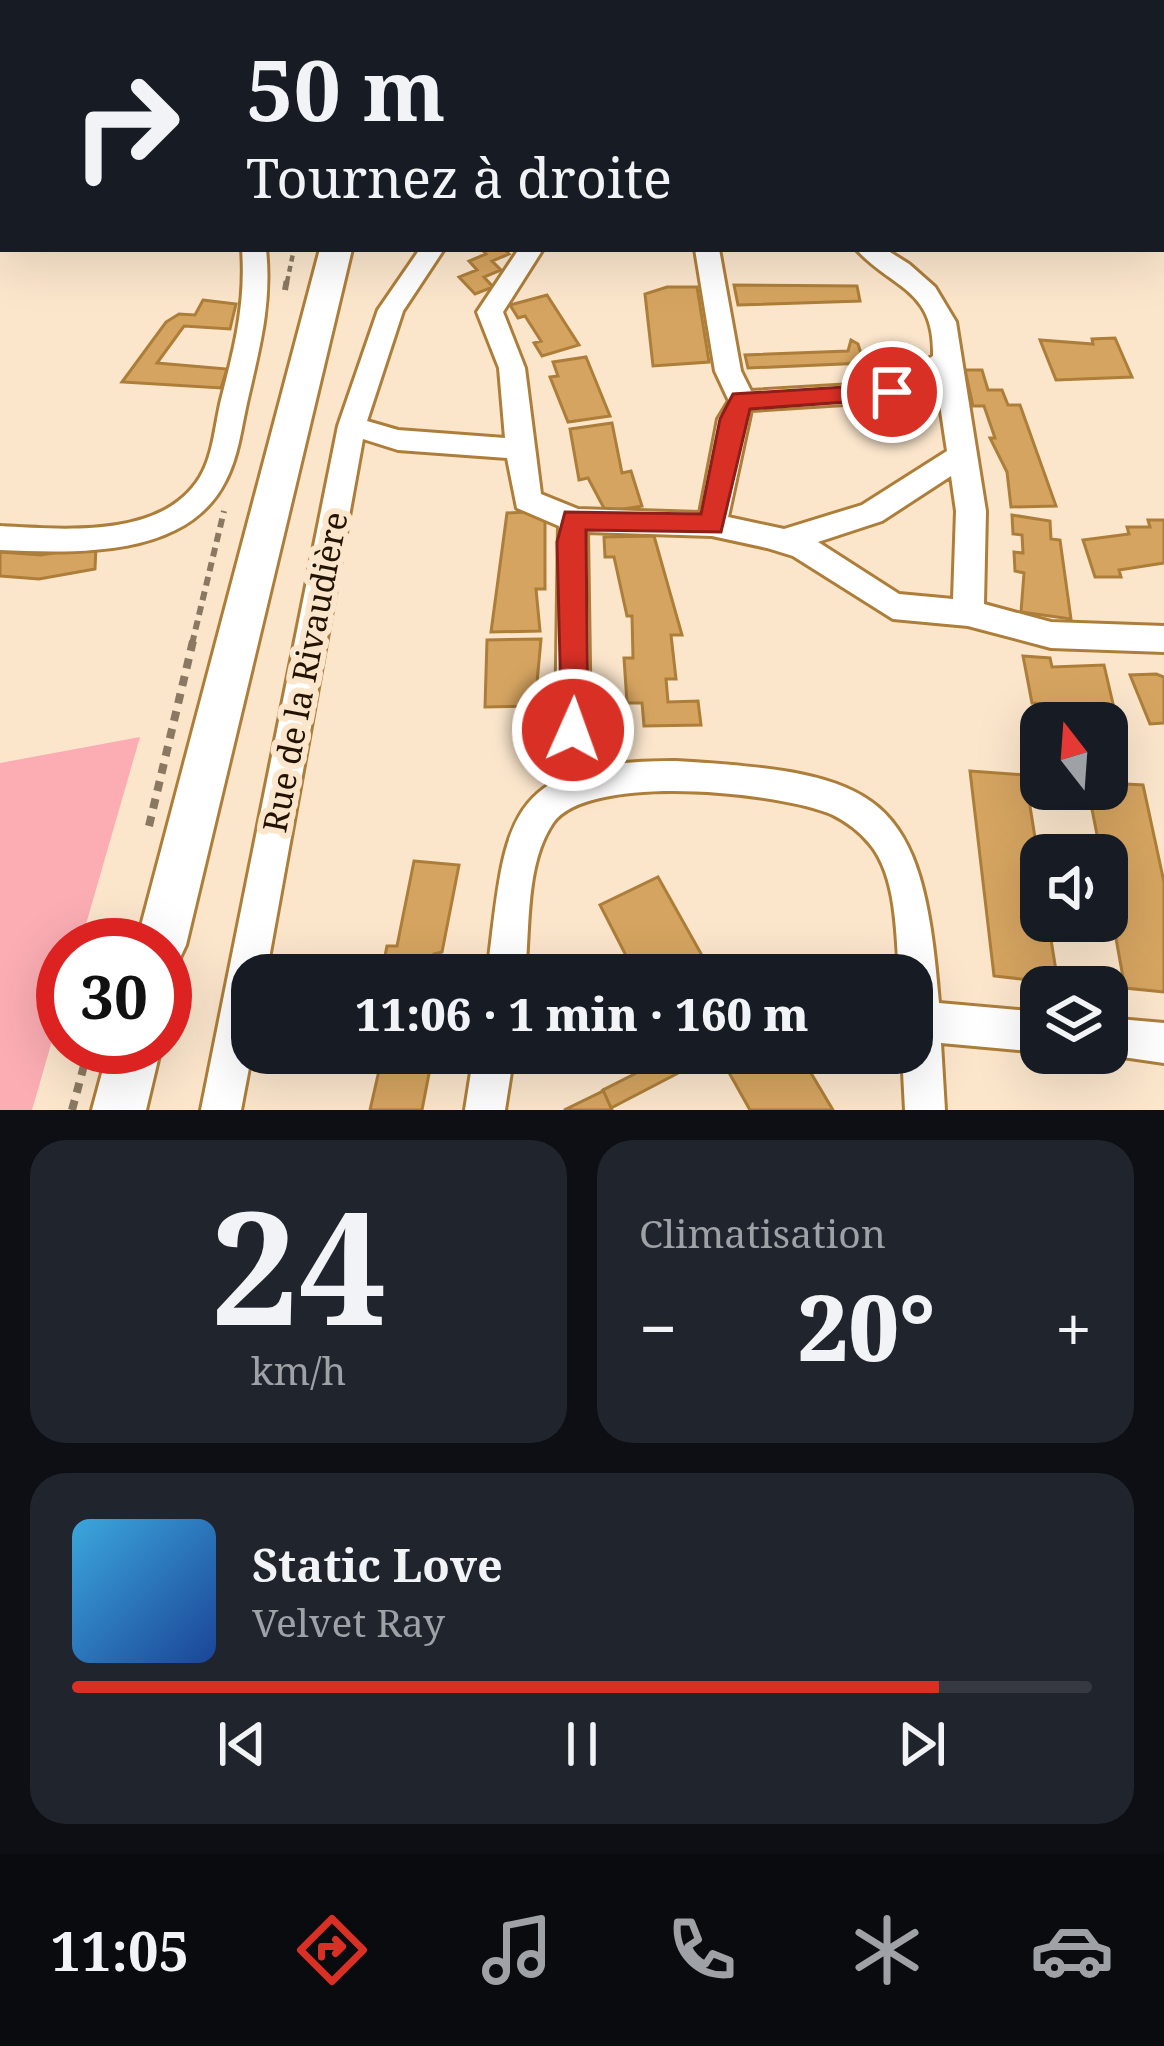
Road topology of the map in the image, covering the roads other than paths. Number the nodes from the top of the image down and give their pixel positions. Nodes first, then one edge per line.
1 (254, 252) edge
2 (335, 252) edge
3 (430, 252) edge
4 (529, 252) edge
5 (708, 252) edge
6 (872, 252) edge
7 (946, 360) junction
8 (742, 400) junction
9 (352, 426) junction
10 (520, 449) junction
11 (963, 455) junction
12 (575, 520) junction
13 (712, 525) junction
14 (0, 538) edge
15 (784, 541) junction
16 (968, 613) junction
17 (1157, 635) edge
18 (573, 730) dead end
19 (168, 918) edge
20 (509, 954) edge
21 (911, 954) edge
22 (933, 1023) edge
23 (1020, 1030) edge
24 (1128, 1039) edge
25 (1164, 1042) edge
26 (128, 1074) edge
27 (491, 1074) edge
28 (922, 1074) edge
29 (119, 1110) edge
30 (221, 1110) edge
31 (485, 1110) edge
32 (925, 1110) edge

1 - 14 street
2 - 19 main road
3 - 9 street, Rue de la Rivaudière
4 - 10 street
5 - 8 street
6 - 7 street
7 - 8 street
7 - 11 street
8 - 13 street
9 - 10 street
9 - 30 street, Rue de la Rivaudière
10 - 12 street
11 - 15 street
11 - 16 street
12 - 13 street
12 - 18 street
13 - 15 street
15 - 16 street
16 - 17 street
20 - 21 street
22 - 23 street
24 - 25 street
26 - 29 main road
27 - 31 street
28 - 32 street

